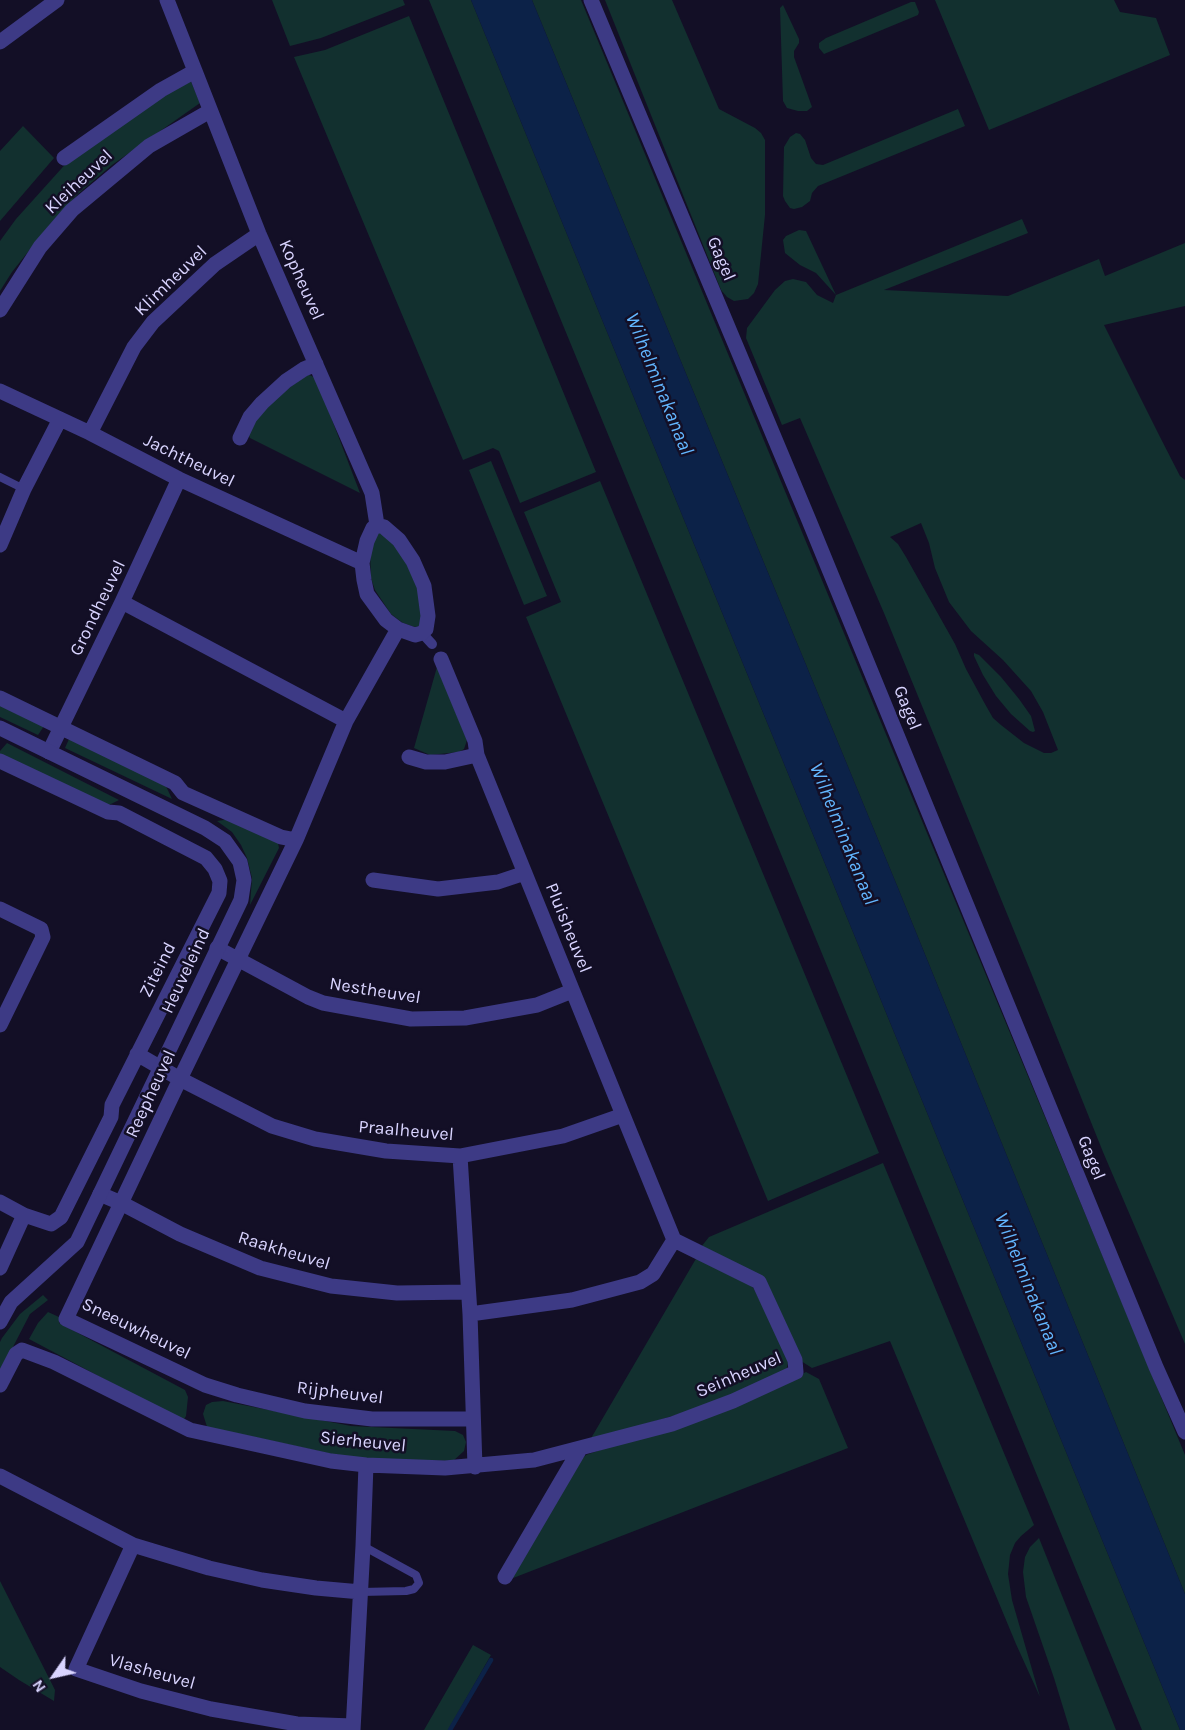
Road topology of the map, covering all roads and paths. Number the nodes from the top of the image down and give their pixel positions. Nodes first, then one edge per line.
1 (57, 0) edge
2 (167, 0) edge
3 (591, 0) edge
4 (0, 42) edge
5 (195, 71) junction
6 (210, 111) junction
7 (64, 158) dead end
8 (259, 234) junction
9 (0, 310) edge
10 (316, 364) junction
11 (0, 391) edge
12 (60, 419) junction
13 (90, 433) junction
14 (240, 438) dead end
15 (0, 477) edge
16 (179, 479) junction
17 (24, 489) junction
18 (377, 525) junction
19 (0, 545) edge
20 (362, 563) junction
21 (122, 603) junction
22 (398, 629) junction
23 (441, 659) dead end
24 (0, 698) edge
25 (346, 722) junction
26 (0, 728) edge
27 (61, 728) junction
28 (49, 752) junction
29 (477, 754) junction
30 (409, 757) dead end
31 (0, 761) edge
32 (296, 840) junction
33 (525, 873) junction
34 (373, 880) dead end
35 (0, 909) edge
36 (218, 948) junction
37 (238, 958) junction
38 (572, 991) junction
39 (0, 1024) edge
40 (137, 1054) junction
41 (161, 1068) junction
42 (180, 1078) junction
43 (623, 1115) junction
44 (460, 1156) junction
45 (100, 1194) junction
46 (0, 1202) edge
47 (121, 1203) junction
48 (24, 1215) junction
49 (674, 1240) junction
50 (0, 1268) edge
51 (468, 1292) junction
52 (470, 1314) junction
53 (0, 1322) edge
54 (0, 1384) edge
55 (205, 1384) joint
56 (473, 1419) junction
57 (1185, 1432) edge
58 (580, 1449) junction
59 (534, 1460) joint
60 (366, 1465) junction
61 (475, 1467) junction
62 (0, 1476) edge
63 (133, 1545) junction
64 (363, 1546) junction
65 (505, 1577) dead end
66 (361, 1592) junction
67 (353, 1728) edge

1 - 4 street
2 - 5 street, Kopheuvel
3 - 57 street, Gagel
5 - 6 street, Kopheuvel
5 - 7 street
6 - 8 street, Kopheuvel
6 - 9 street, Kleiheuvel
8 - 10 street, Kopheuvel
8 - 13 street, Klimheuvel
10 - 14 street
10 - 18 street, Kopheuvel
11 - 12 street, Jachtheuvel
12 - 13 street, Jachtheuvel
12 - 17 street
13 - 16 street, Jachtheuvel
15 - 17 lane
16 - 20 street, Jachtheuvel
16 - 21 street, Grondheuvel
17 - 19 street
18 - 20 street
18 - 22 street
20 - 22 street
21 - 25 street
21 - 27 street, Grondheuvel
22 - 25 street, Reepheuvel
23 - 29 street, Pluisheuvel
24 - 27 street
25 - 32 street, Reepheuvel
26 - 28 street, Heuveleind
27 - 28 street, Grondheuvel
27 - 32 street
28 - 36 street, Heuveleind
29 - 30 street
29 - 33 street, Pluisheuvel
31 - 40 street, Ziteind
32 - 37 street, Reepheuvel
33 - 34 street
33 - 38 street, Pluisheuvel
35 - 39 street
36 - 37 street, Nestheuvel
36 - 41 street, Heuveleind
37 - 38 street, Nestheuvel
37 - 42 street, Reepheuvel
38 - 43 street, Pluisheuvel
40 - 41 street, Praalheuvel
40 - 48 street, Ziteind
41 - 42 street, Praalheuvel
41 - 45 street, Heuveleind
42 - 44 street, Praalheuvel
42 - 47 street, Reepheuvel
43 - 44 street, Praalheuvel
43 - 49 street
44 - 51 street
45 - 47 street, Raakheuvel
45 - 53 street, Heuveleind
46 - 48 street
47 - 51 street, Raakheuvel
47 - 55 street, Sneeuwheuvel
48 - 50 street
49 - 52 street
49 - 58 street, Seinheuvel
51 - 52 street
52 - 56 street
54 - 60 street, Sierheuvel
55 - 56 street, Rijpheuvel
56 - 61 street
58 - 59 street, Seinheuvel
58 - 65 street
59 - 61 street, Sierheuvel
60 - 61 street, Sierheuvel
60 - 64 street
62 - 63 street
63 - 66 street
63 - 67 street, Vlasheuvel
64 - 66 street
64 - 66 lane
66 - 67 street

